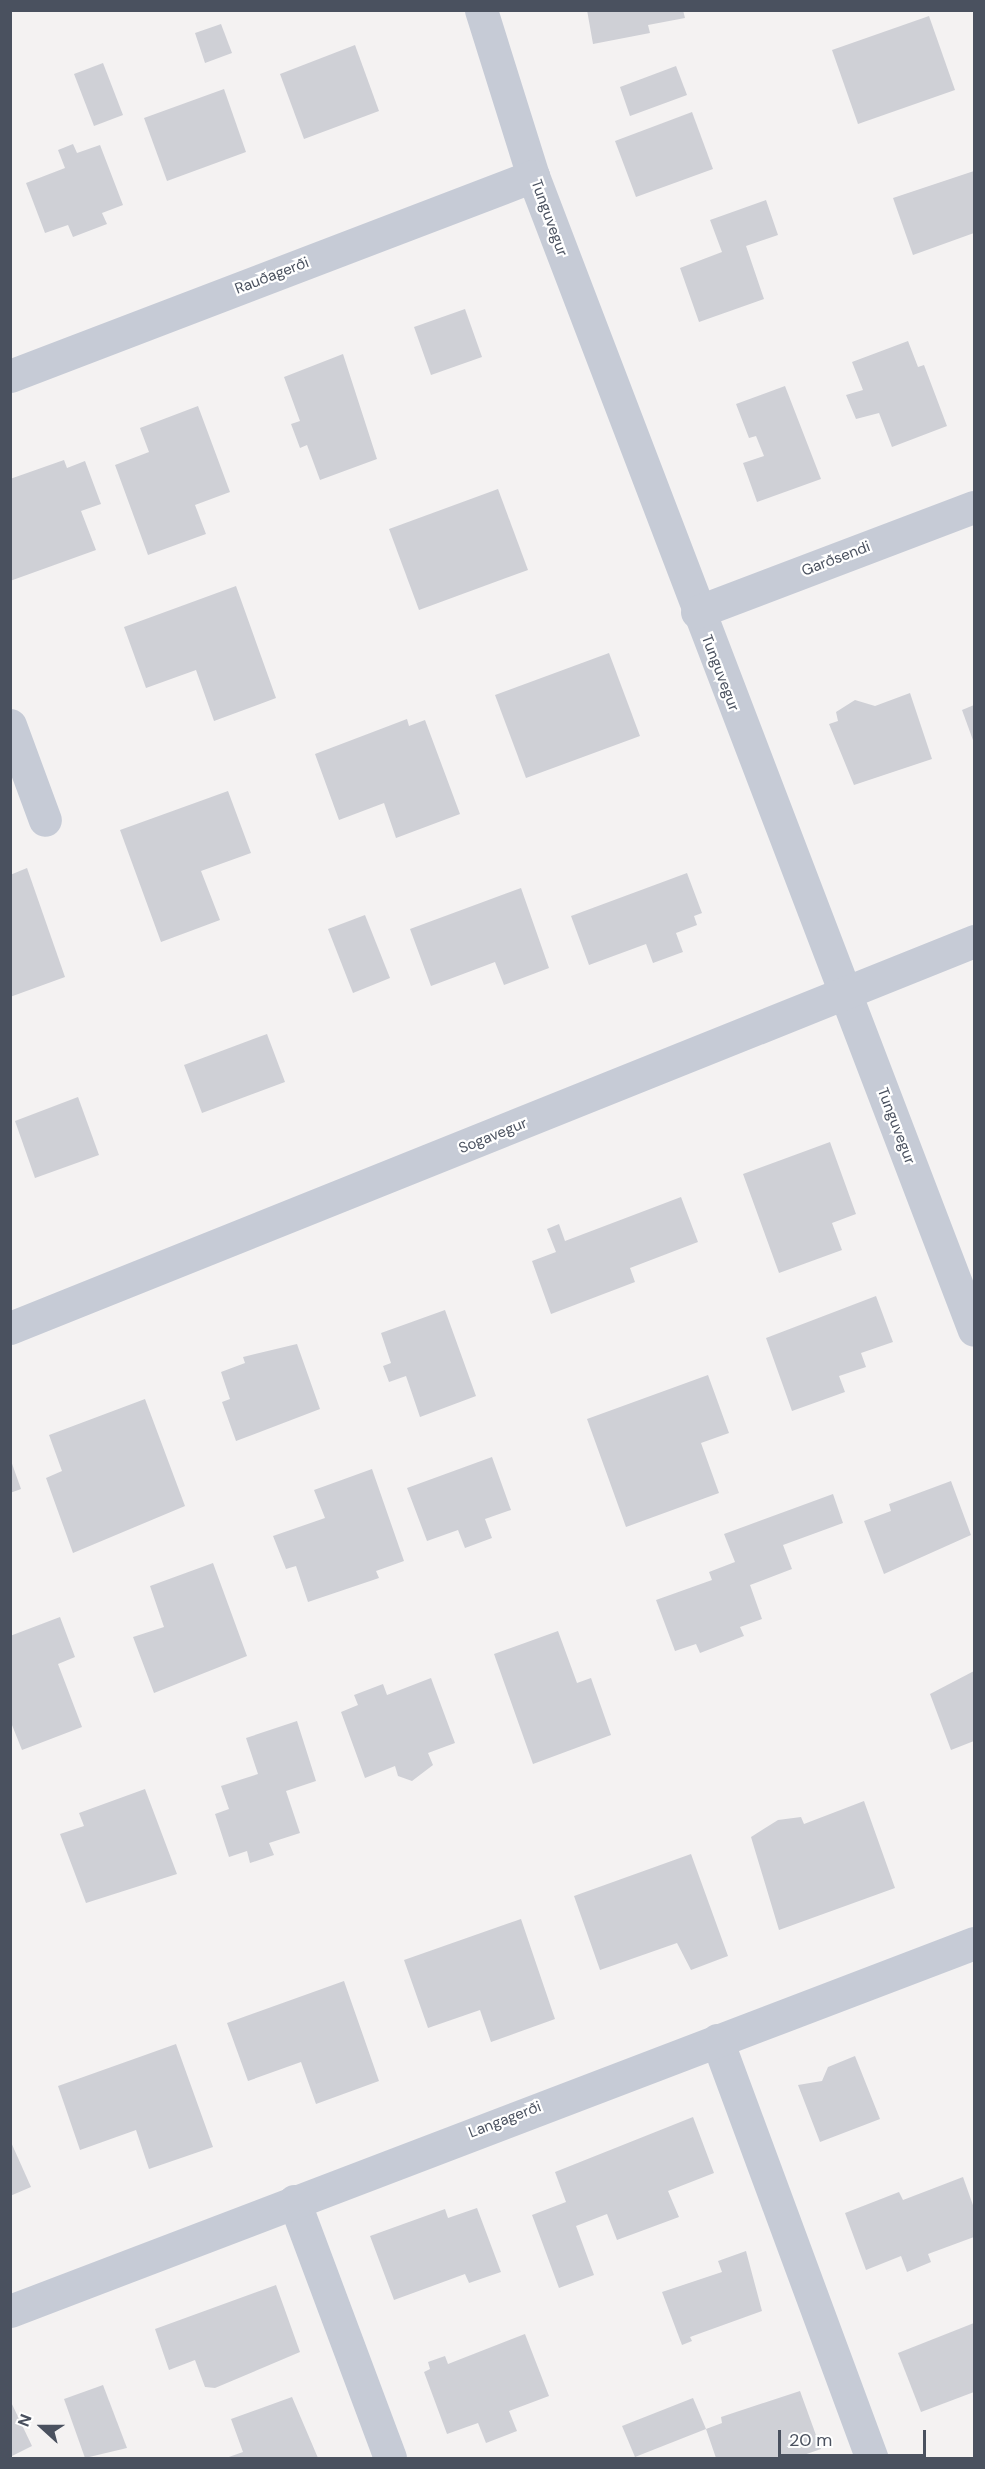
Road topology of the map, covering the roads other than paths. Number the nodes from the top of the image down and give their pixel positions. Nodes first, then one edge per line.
1 (481, 10) edge
2 (533, 176) junction
3 (10, 376) edge
4 (975, 507) edge
5 (697, 612) junction
6 (10, 725) edge
7 (45, 820) dead end
8 (975, 940) edge
9 (845, 991) junction
10 (972, 1316) edge
11 (10, 1328) edge
12 (975, 1943) edge
13 (717, 2040) junction
14 (294, 2201) junction
15 (10, 2311) edge
16 (390, 2458) edge
17 (872, 2458) edge

1 - 2 street, Tunguvegur
2 - 3 street, Rauðagerði
2 - 5 street, Tunguvegur
4 - 5 street, Garðsendi
5 - 9 street, Tunguvegur
6 - 7 street
8 - 9 street, Sogavegur
9 - 10 street, Tunguvegur
9 - 11 street, Sogavegur
12 - 13 street, Langagerði
13 - 14 street, Langagerði
13 - 17 street
14 - 15 street, Langagerði
14 - 16 street

